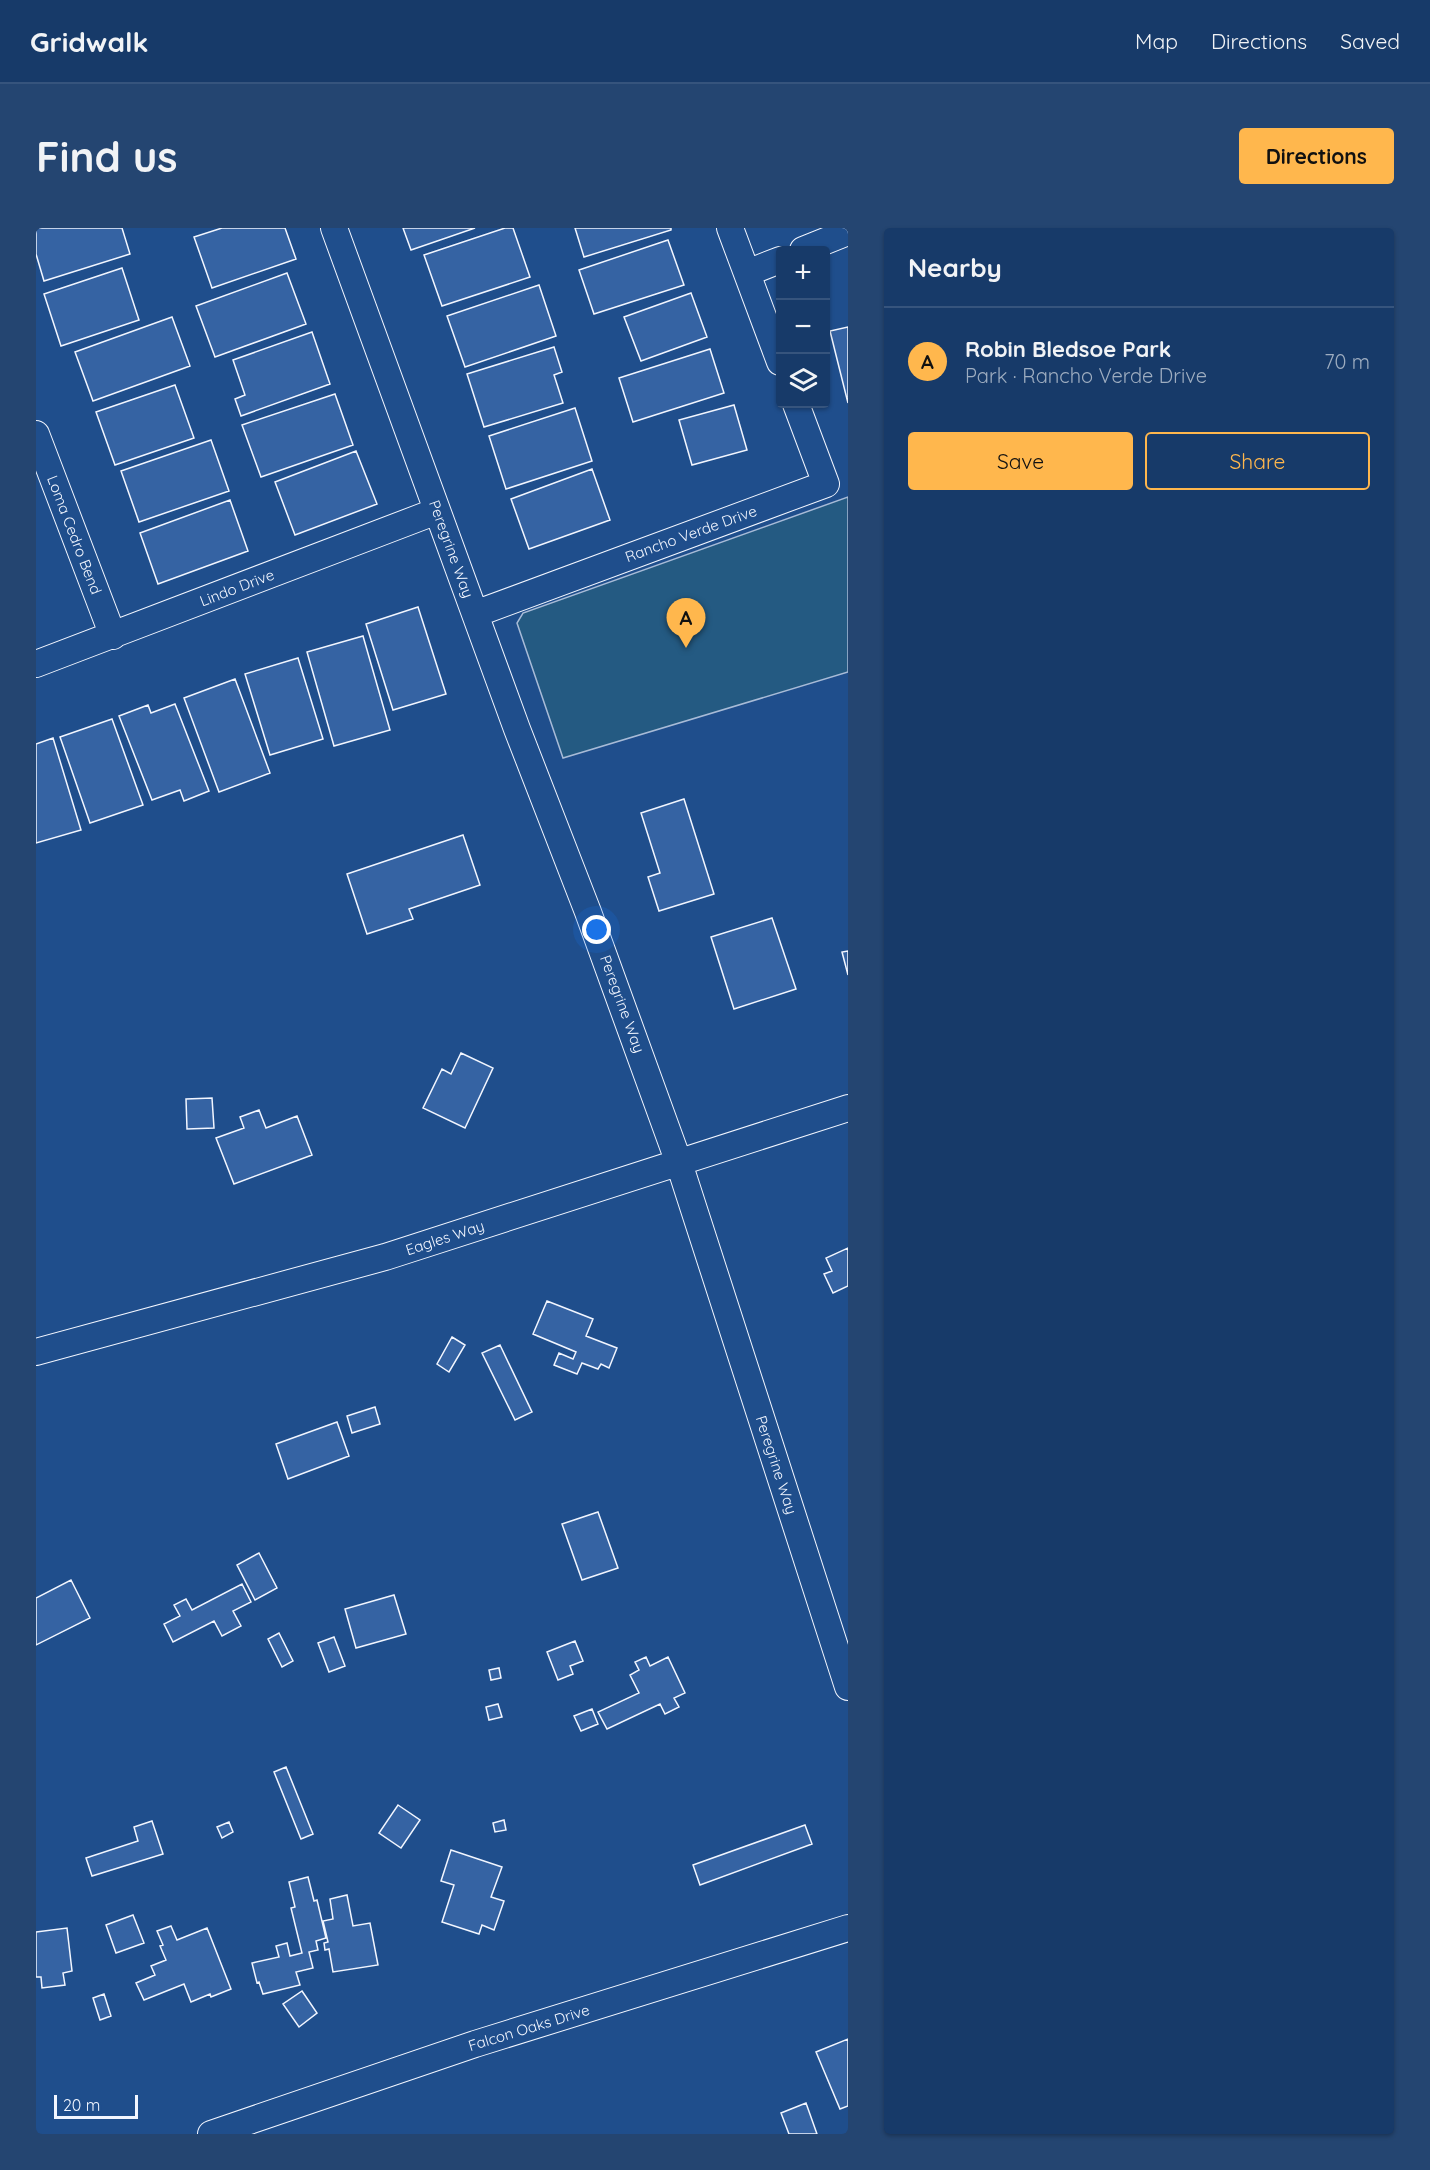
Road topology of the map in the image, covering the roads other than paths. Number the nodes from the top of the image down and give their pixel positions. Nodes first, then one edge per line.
1 (334, 228) edge
2 (730, 228) edge
3 (848, 232) edge
4 (813, 246) edge
5 (776, 262) edge
6 (747, 273) junction
7 (777, 354) edge
8 (798, 408) edge
9 (36, 434) edge
10 (437, 511) junction
11 (475, 614) junction
12 (113, 636) junction
13 (36, 664) edge
14 (848, 1108) edge
15 (679, 1163) junction
16 (36, 1352) edge
17 (848, 1687) edge
18 (848, 1928) edge
19 (211, 2134) edge

1 - 10 street, Peregrine Way
2 - 6 street
3 - 4 street
5 - 6 street
6 - 7 street
8 - 11 street, Rancho Verde Drive
9 - 12 street, Loma Cedro Bend
10 - 11 street, Peregrine Way
10 - 12 street, Lindo Drive
11 - 15 street, Peregrine Way
12 - 13 street, Lindo Drive
14 - 15 street, Eagles Way
15 - 16 street, Eagles Way
15 - 17 street, Peregrine Way
18 - 19 street, Falcon Oaks Drive

